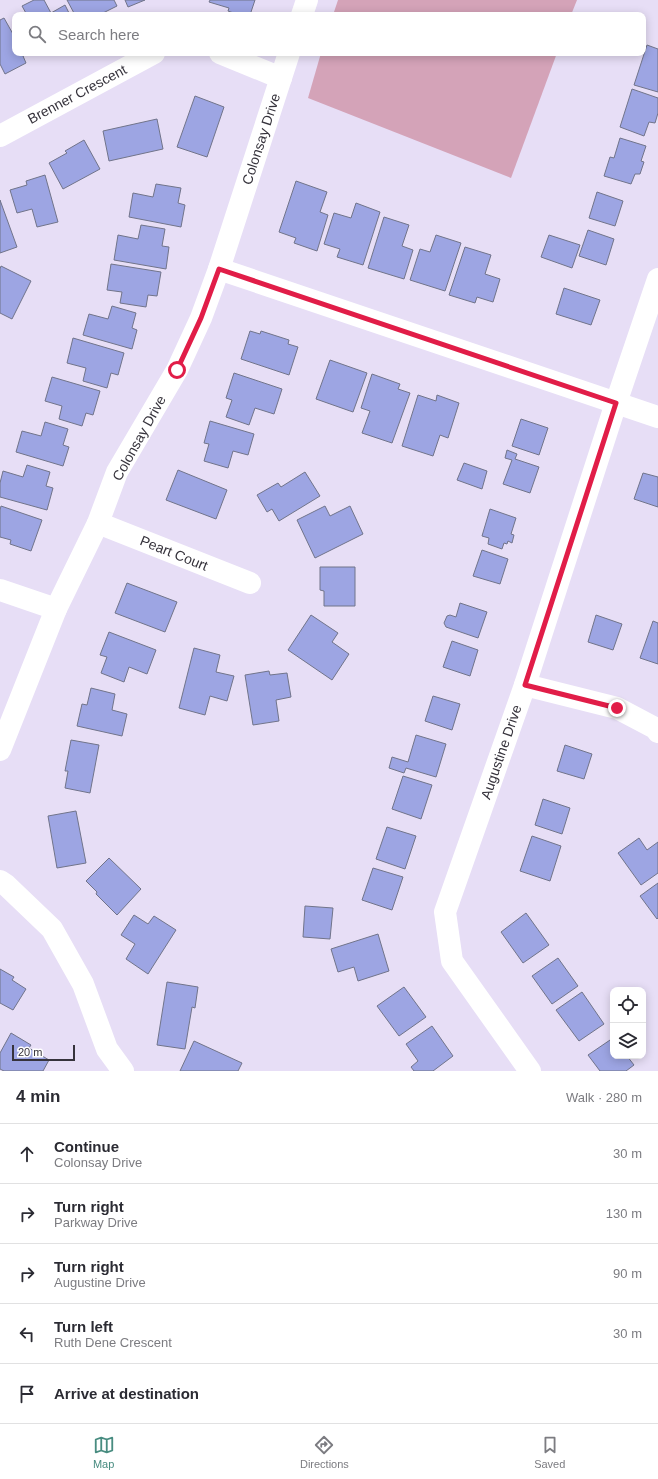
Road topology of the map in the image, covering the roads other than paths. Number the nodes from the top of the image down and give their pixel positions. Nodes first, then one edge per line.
1 (307, 0) edge
2 (303, 12) edge
3 (148, 56) edge
4 (227, 56) edge
5 (288, 56) edge
6 (281, 78) junction
7 (0, 136) edge
8 (219, 269) junction
9 (658, 279) edge
10 (616, 403) junction
11 (658, 417) edge
12 (98, 523) junction
13 (250, 583) dead end
14 (0, 590) edge
15 (56, 609) junction
16 (525, 685) junction
17 (658, 732) edge
18 (0, 750) edge
19 (0, 881) edge
20 (123, 1071) edge
21 (530, 1071) edge

1 - 2 street
3 - 7 street, Brenner Crescent
4 - 6 street
5 - 6 street, Colonsay Drive
6 - 8 street, Colonsay Drive
8 - 10 street
8 - 12 street, Colonsay Drive
9 - 10 street, Augustine Drive
10 - 11 street
10 - 16 street, Augustine Drive
12 - 13 street, Peart Court
12 - 15 street, Colonsay Drive
14 - 15 street
15 - 18 street, Colonsay Drive
16 - 17 street
16 - 21 street, Augustine Drive
19 - 20 street

